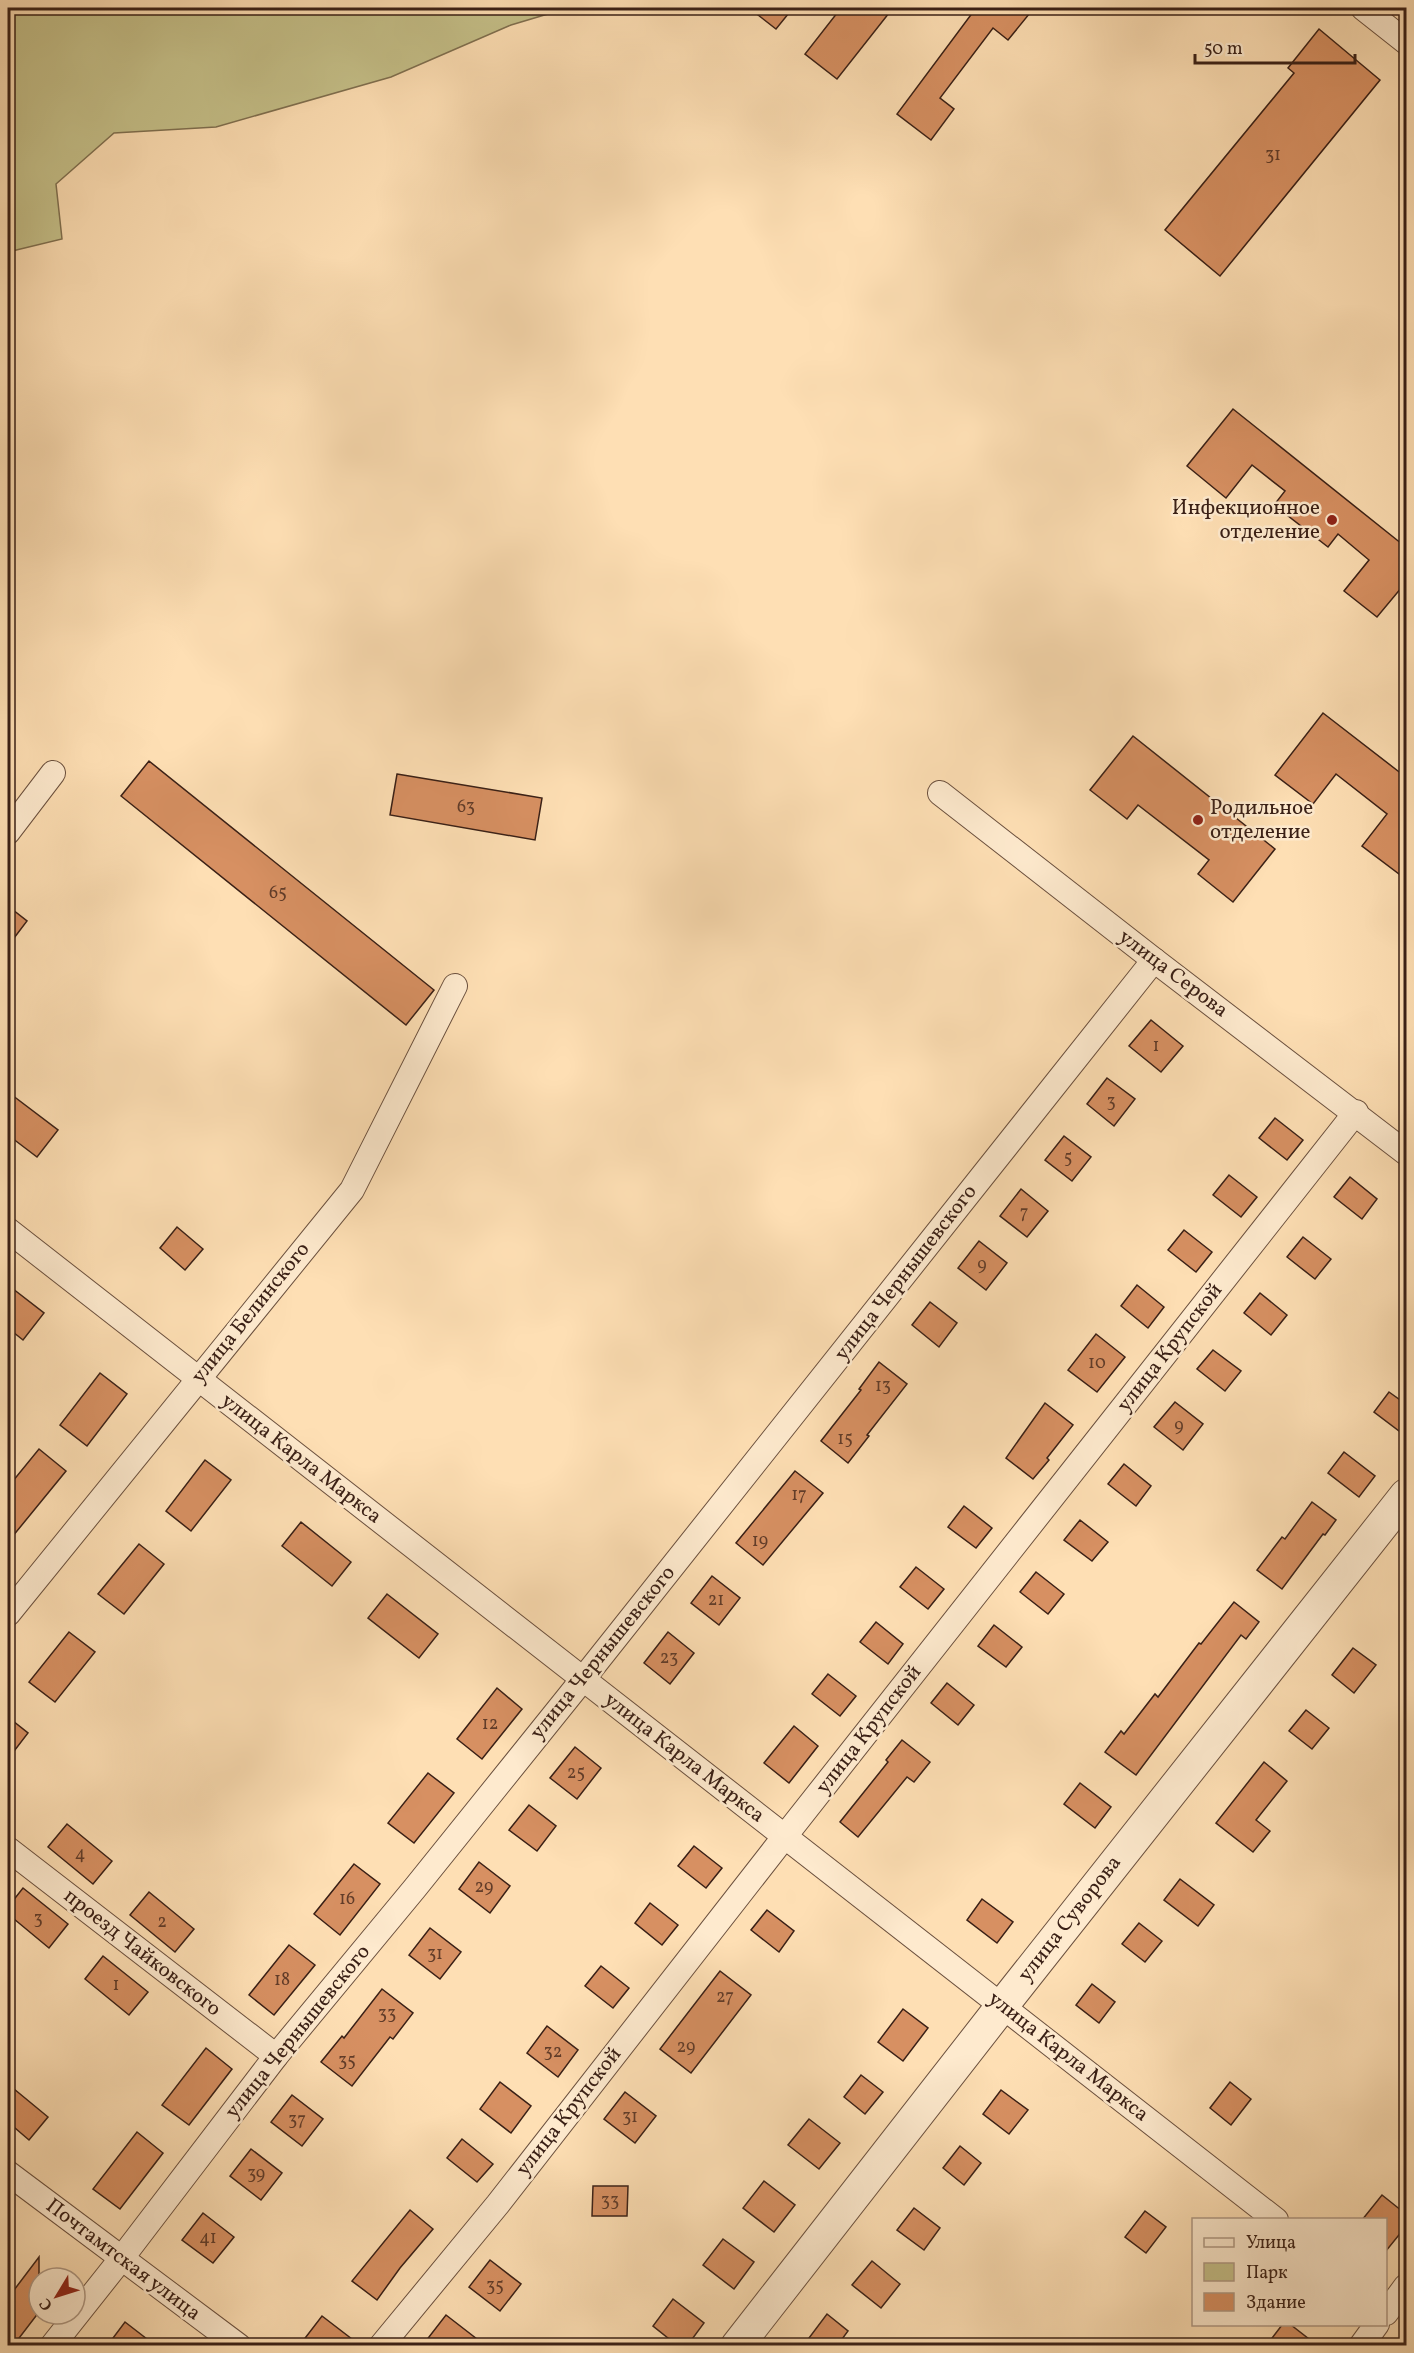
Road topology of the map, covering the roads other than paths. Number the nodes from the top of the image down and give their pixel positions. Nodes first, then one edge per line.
1 (1364, 8) edge
2 (1407, 42) edge
3 (52, 773) dead end
4 (940, 793) dead end
5 (8, 832) edge
6 (1154, 960) junction
7 (455, 986) dead end
8 (1356, 1112) junction
9 (1407, 1153) edge
10 (8, 1230) edge
11 (198, 1378) junction
12 (1407, 1496) edge
13 (8, 1614) edge
14 (583, 1679) junction
15 (785, 1836) junction
16 (8, 1849) edge
17 (1002, 2006) junction
18 (276, 2056) junction
19 (8, 2173) edge
20 (1273, 2218) edge
21 (121, 2259) junction
22 (1407, 2286) edge
23 (1389, 2314) edge
24 (1378, 2326) edge
25 (52, 2346) edge
26 (240, 2346) edge
27 (381, 2346) edge
28 (737, 2346) edge
29 (1361, 2346) edge

1 - 2 street
3 - 5 street
4 - 6 street, улица Серова
6 - 8 street, улица Серова
6 - 14 street, улица Чернышевского
7 - 11 street, улица Белинского
8 - 9 street, улица Серова
8 - 15 street, улица Крупской
10 - 11 street, улица Карла Маркса
11 - 13 street, улица Белинского
11 - 14 street, улица Карла Маркса
12 - 17 street, улица Суворова
14 - 15 street, улица Карла Маркса
14 - 18 street, улица Чернышевского
15 - 17 street, улица Карла Маркса
15 - 27 street, улица Крупской
16 - 18 street, проезд Чайковского
17 - 20 street, улица Карла Маркса
17 - 28 street, улица Суворова
18 - 21 street, улица Чернышевского
19 - 21 street, Почтамтская улица
21 - 25 street, улица Чернышевского
21 - 26 street, Почтамтская улица
22 - 23 street
24 - 29 street

